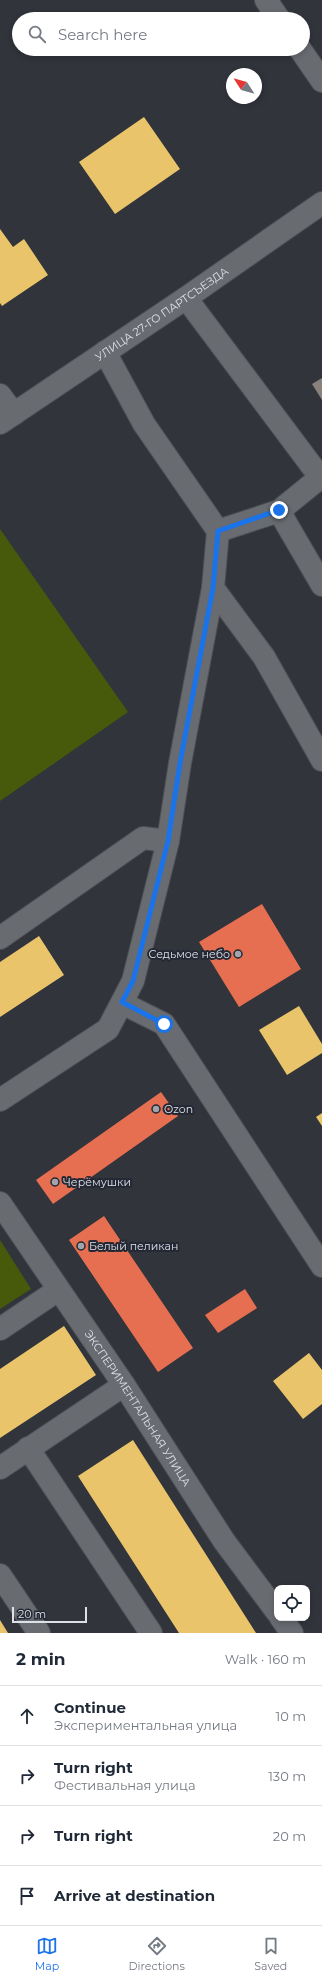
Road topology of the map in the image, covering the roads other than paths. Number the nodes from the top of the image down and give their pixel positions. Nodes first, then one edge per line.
1 (266, 0) edge
2 (274, 12) edge
3 (305, 56) edge
4 (322, 81) edge
5 (322, 203) edge
6 (186, 298) junction
7 (105, 352) junction
8 (0, 395) edge
9 (7, 419) edge
10 (321, 476) edge
11 (279, 510) junction
12 (218, 531) junction
13 (322, 585) edge
14 (213, 588) junction
15 (322, 760) edge
16 (168, 841) junction
17 (0, 938) edge
18 (122, 1002) junction
19 (0, 1100) edge
20 (0, 1202) edge
21 (322, 1266) edge
22 (58, 1290) junction
23 (0, 1329) edge
24 (124, 1385) junction
25 (28, 1448) junction
26 (0, 1468) edge
27 (0, 1575) edge
28 (274, 1608) edge
29 (283, 1621) edge
30 (39, 1633) edge
31 (151, 1633) edge
32 (292, 1633) edge

1 - 2 street
3 - 4 street
5 - 6 street, УЛИЦА 27-ГО ПАРТСЪЕЗДА
6 - 7 street, УЛИЦА 27-ГО ПАРТСЪЕЗДА
6 - 10 street
7 - 9 street, УЛИЦА 27-ГО ПАРТСЪЕЗДА
7 - 12 street
8 - 9 street
10 - 11 street
11 - 12 street
11 - 13 street
12 - 14 street
14 - 15 street
14 - 16 street
16 - 17 street
16 - 18 street
18 - 19 street
18 - 21 street
20 - 22 street, ЭКСПЕРИМЕНТАЛЬНАЯ УЛИЦА
22 - 23 street
22 - 24 street, ЭКСПЕРИМЕНТАЛЬНАЯ УЛИЦА
24 - 25 street
24 - 28 street, ЭКСПЕРИМЕНТАЛЬНАЯ УЛИЦА
25 - 26 street
25 - 31 street
27 - 30 street
29 - 32 street

